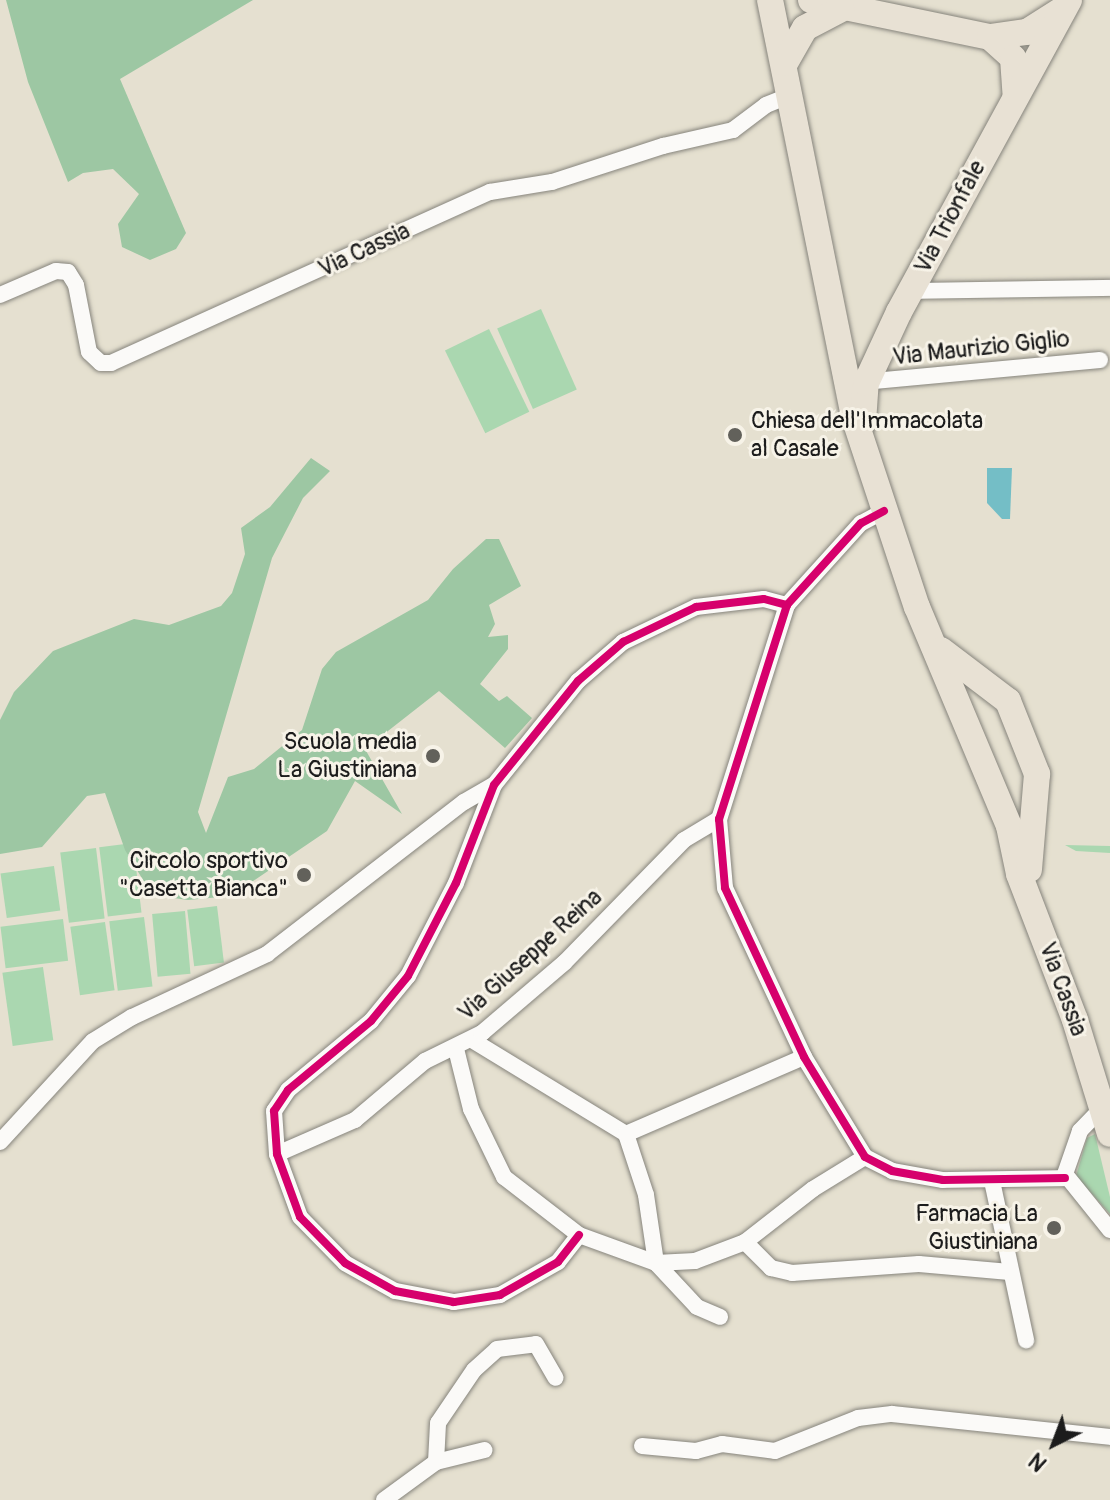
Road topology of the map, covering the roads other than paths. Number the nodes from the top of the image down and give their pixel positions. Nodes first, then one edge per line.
1 (770, 0) edge
2 (811, 0) edge
3 (1067, 3) edge
4 (841, 9) junction
5 (990, 37) junction
6 (785, 63) junction
7 (793, 94) junction
8 (1016, 97) junction
9 (1110, 288) edge
10 (910, 291) junction
11 (0, 295) edge
12 (1100, 360) dead end
13 (855, 378) junction
14 (864, 444) joint
15 (884, 511) junction
16 (787, 605) junction
17 (928, 635) junction
18 (988, 688) junction
19 (963, 713) junction
20 (494, 785) junction
21 (1038, 789) junction
22 (998, 801) junction
23 (719, 819) junction
24 (1028, 890) junction
25 (472, 1040) junction
26 (456, 1049) junction
27 (804, 1057) junction
28 (1102, 1108) junction
29 (626, 1134) junction
30 (1110, 1134) edge
31 (0, 1142) edge
32 (277, 1154) junction
33 (865, 1157) junction
34 (1065, 1178) junction
35 (992, 1181) junction
36 (1110, 1230) edge
37 (579, 1235) junction
38 (745, 1242) junction
39 (656, 1263) junction
40 (1010, 1272) junction
41 (720, 1317) dead end
42 (1026, 1340) dead end
43 (556, 1378) dead end
44 (1110, 1437) edge
45 (642, 1446) dead end
46 (485, 1450) dead end
47 (436, 1462) junction
48 (384, 1500) edge

1 - 6 main road
2 - 4 main road
3 - 5 main road
3 - 8 main road, Via Trionfale
4 - 5 main road
4 - 6 main road
5 - 8 main road
6 - 7 main road
7 - 11 street, Via Cassia
7 - 13 main road
8 - 10 main road, Via Trionfale
9 - 10 street, Via Maurizio Giglio
10 - 13 main road, Via Trionfale
12 - 13 street, Via Maurizio Giglio
13 - 14 main road, Via Trionfale
14 - 15 main road, Via Cassia
15 - 16 street
15 - 17 main road, Via Cassia
16 - 20 street
16 - 23 street
17 - 18 main road, Via Cassia
17 - 19 main road, Via Cassia
18 - 19 main road
18 - 21 main road, Via Cassia
19 - 22 main road, Via Cassia
20 - 31 street
20 - 32 street
21 - 22 main road
21 - 24 main road, Via Cassia
22 - 24 main road, Via Cassia
23 - 25 street, Via Giuseppe Reina
23 - 27 street
24 - 28 main road, Via Cassia
25 - 26 street, Via Giuseppe Reina
25 - 29 street
26 - 32 street, Via Giuseppe Reina
26 - 37 street
27 - 29 street
27 - 33 street
28 - 30 main road, Via Cassia
28 - 34 street
29 - 39 street
32 - 37 street
33 - 35 street
33 - 38 street
34 - 35 street
34 - 36 street
35 - 40 street
37 - 39 street
38 - 39 street
38 - 40 street
39 - 41 street
40 - 42 street
43 - 47 street
44 - 45 street
46 - 47 street
47 - 48 street

